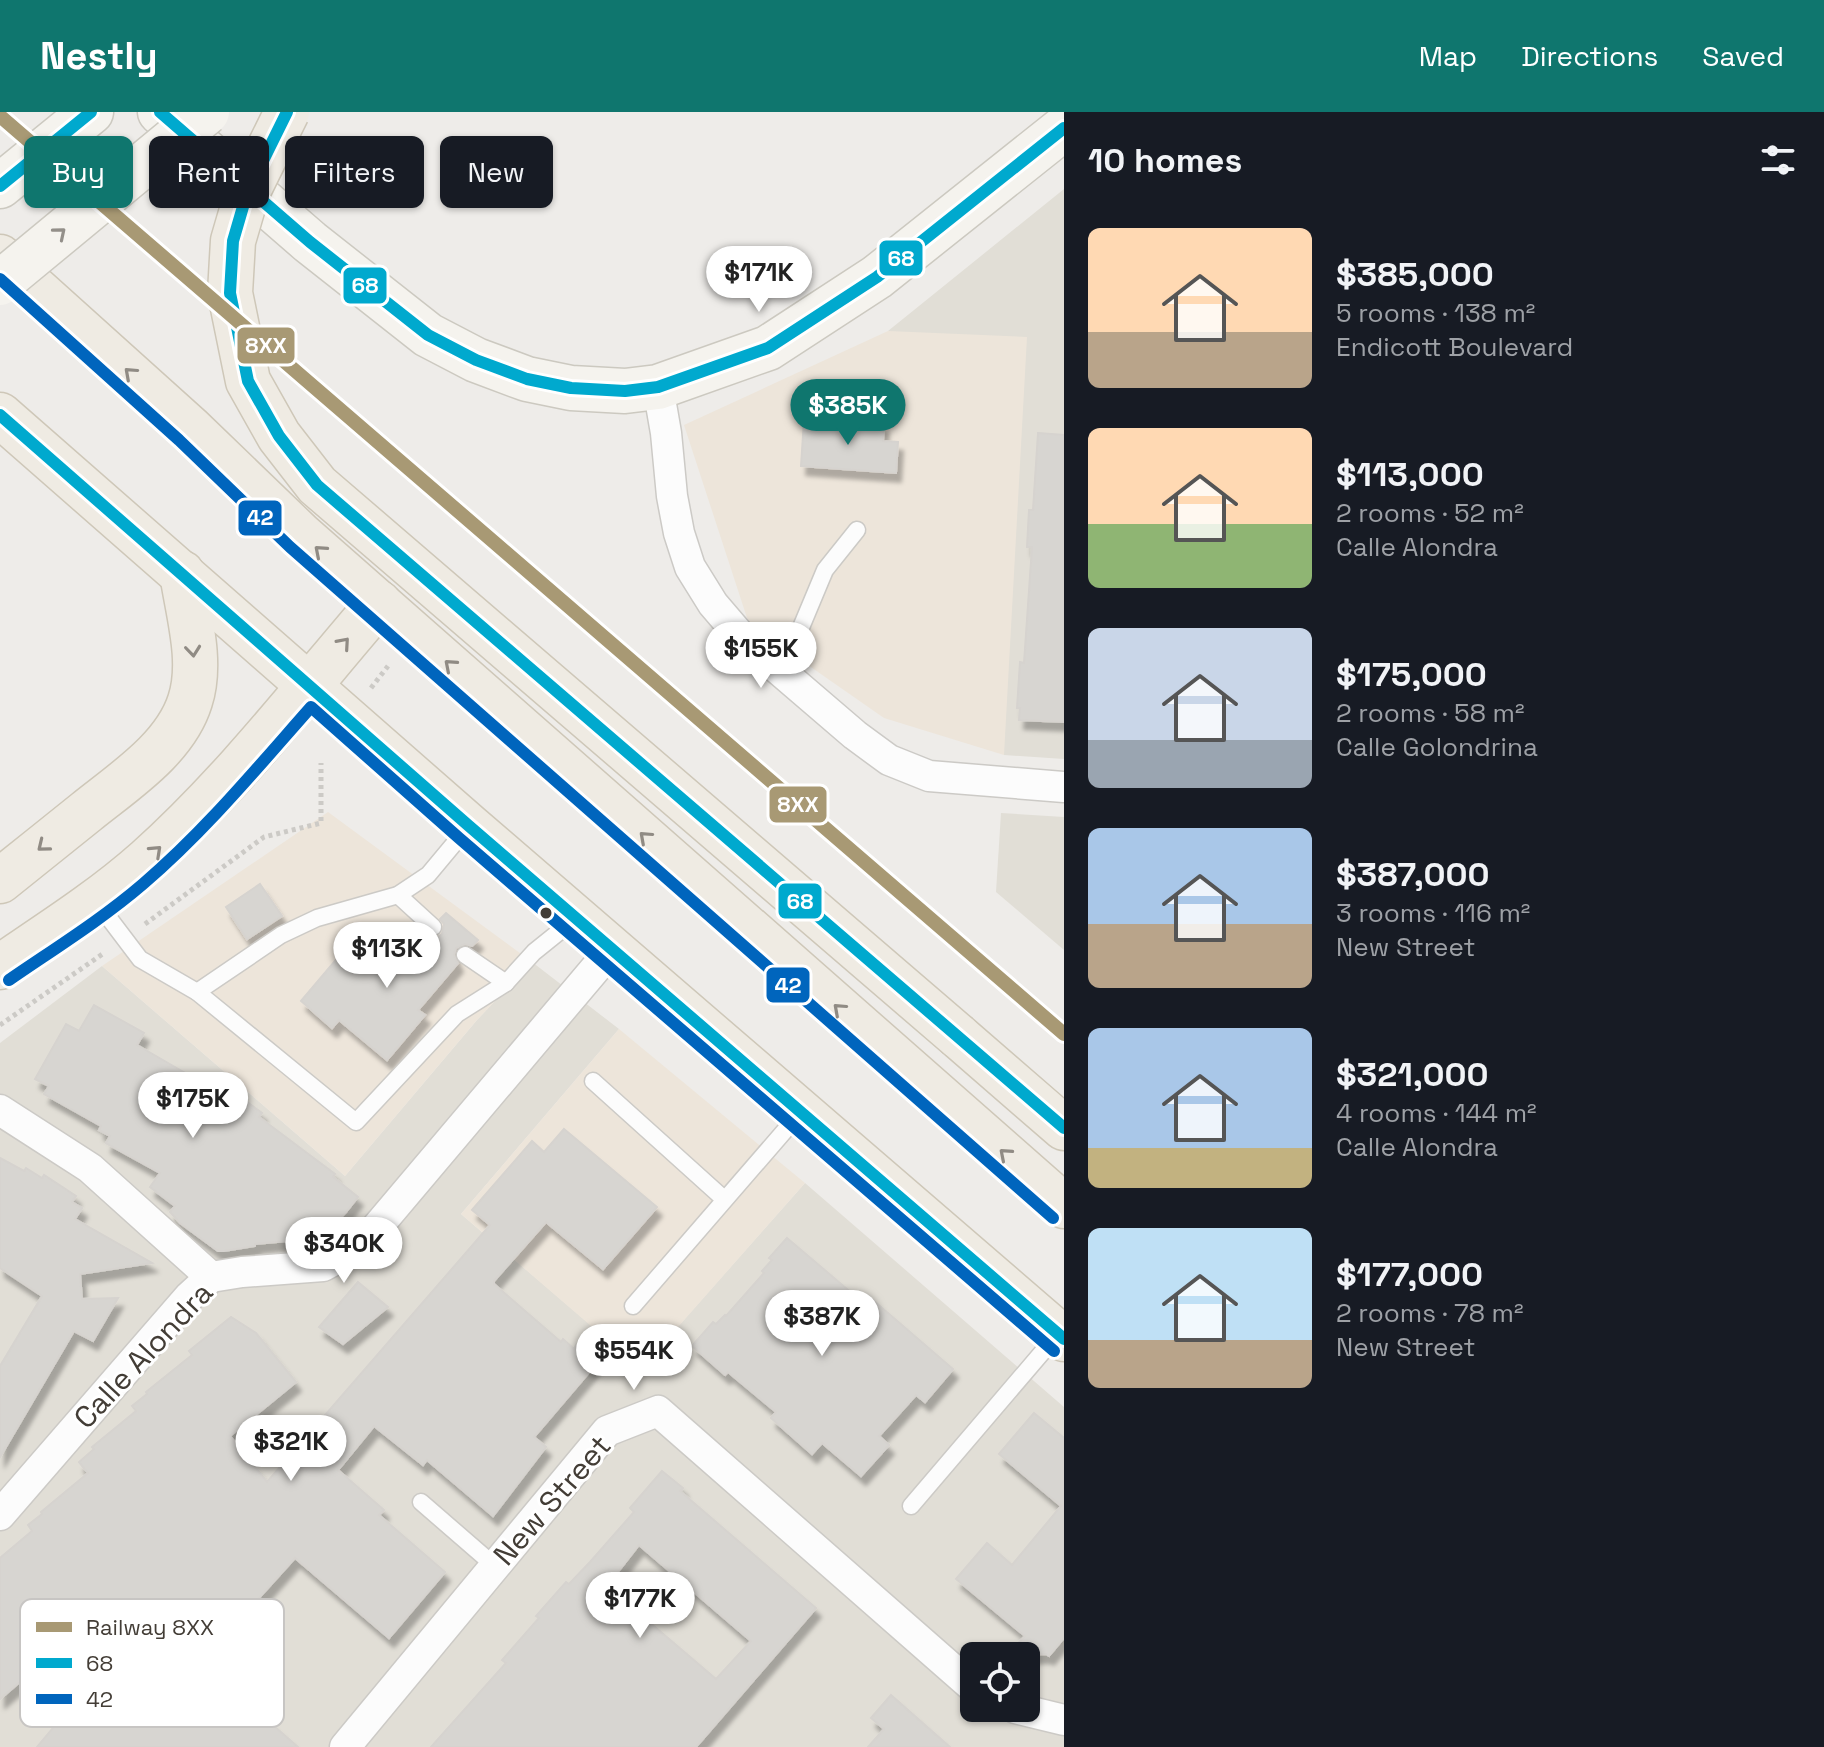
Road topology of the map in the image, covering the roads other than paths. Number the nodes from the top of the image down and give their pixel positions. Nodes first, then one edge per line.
1 (91, 112) edge
2 (160, 112) edge
3 (207, 112) edge
4 (287, 112) edge
5 (1064, 128) edge
6 (0, 186) edge
7 (0, 257) edge
8 (0, 283) edge
9 (658, 387) junction
10 (0, 415) edge
11 (857, 530) dead end
12 (182, 573) junction
13 (379, 603) junction
14 (782, 673) junction
15 (309, 684) junction
16 (1064, 787) edge
17 (469, 826) junction
18 (0, 881) edge
19 (398, 895) junction
20 (95, 901) junction
21 (576, 918) junction
22 (433, 927) dead end
23 (612, 949) junction
24 (465, 955) dead end
25 (0, 967) edge
26 (506, 983) junction
27 (197, 992) junction
28 (593, 1081) dead end
29 (0, 1110) edge
30 (801, 1112) junction
31 (1064, 1128) edge
32 (724, 1199) junction
33 (1064, 1206) edge
34 (211, 1277) junction
35 (633, 1306) dead end
36 (1061, 1336) edge
37 (6, 1497) edge
38 (421, 1502) dead end
39 (911, 1506) dead end
40 (496, 1567) junction
41 (960, 1676) edge
42 (1040, 1714) edge
43 (1064, 1720) edge
44 (345, 1747) edge

1 - 6 main road
2 - 9 main road
8 -> 3 main road, bridge
4 - 31 main road, bridge
5 - 9 main road
13 -> 7 main road
9 - 14 street
10 - 12 main road
11 - 14 lane
12 - 15 main road
12 -> 18 main road
15 -> 13 main road
33 -> 13 main road
14 - 16 street
15 - 17 main road
20 -> 15 main road
17 - 19 lane
17 - 21 main road
19 - 22 lane
19 - 27 lane
20 - 25 main road
20 - 27 lane
21 - 23 main road
21 - 26 lane
23 - 30 main road
23 - 34 street, Calle Alondra
24 - 26 lane
26 - 27 lane
28 - 32 lane
29 - 34 street
30 - 32 lane
30 - 36 main road
32 - 35 lane
34 - 37 street, Calle Alondra
36 - 39 lane
38 - 40 lane
40 - 41 street, New Street
40 - 44 street, New Street
42 - 43 street

